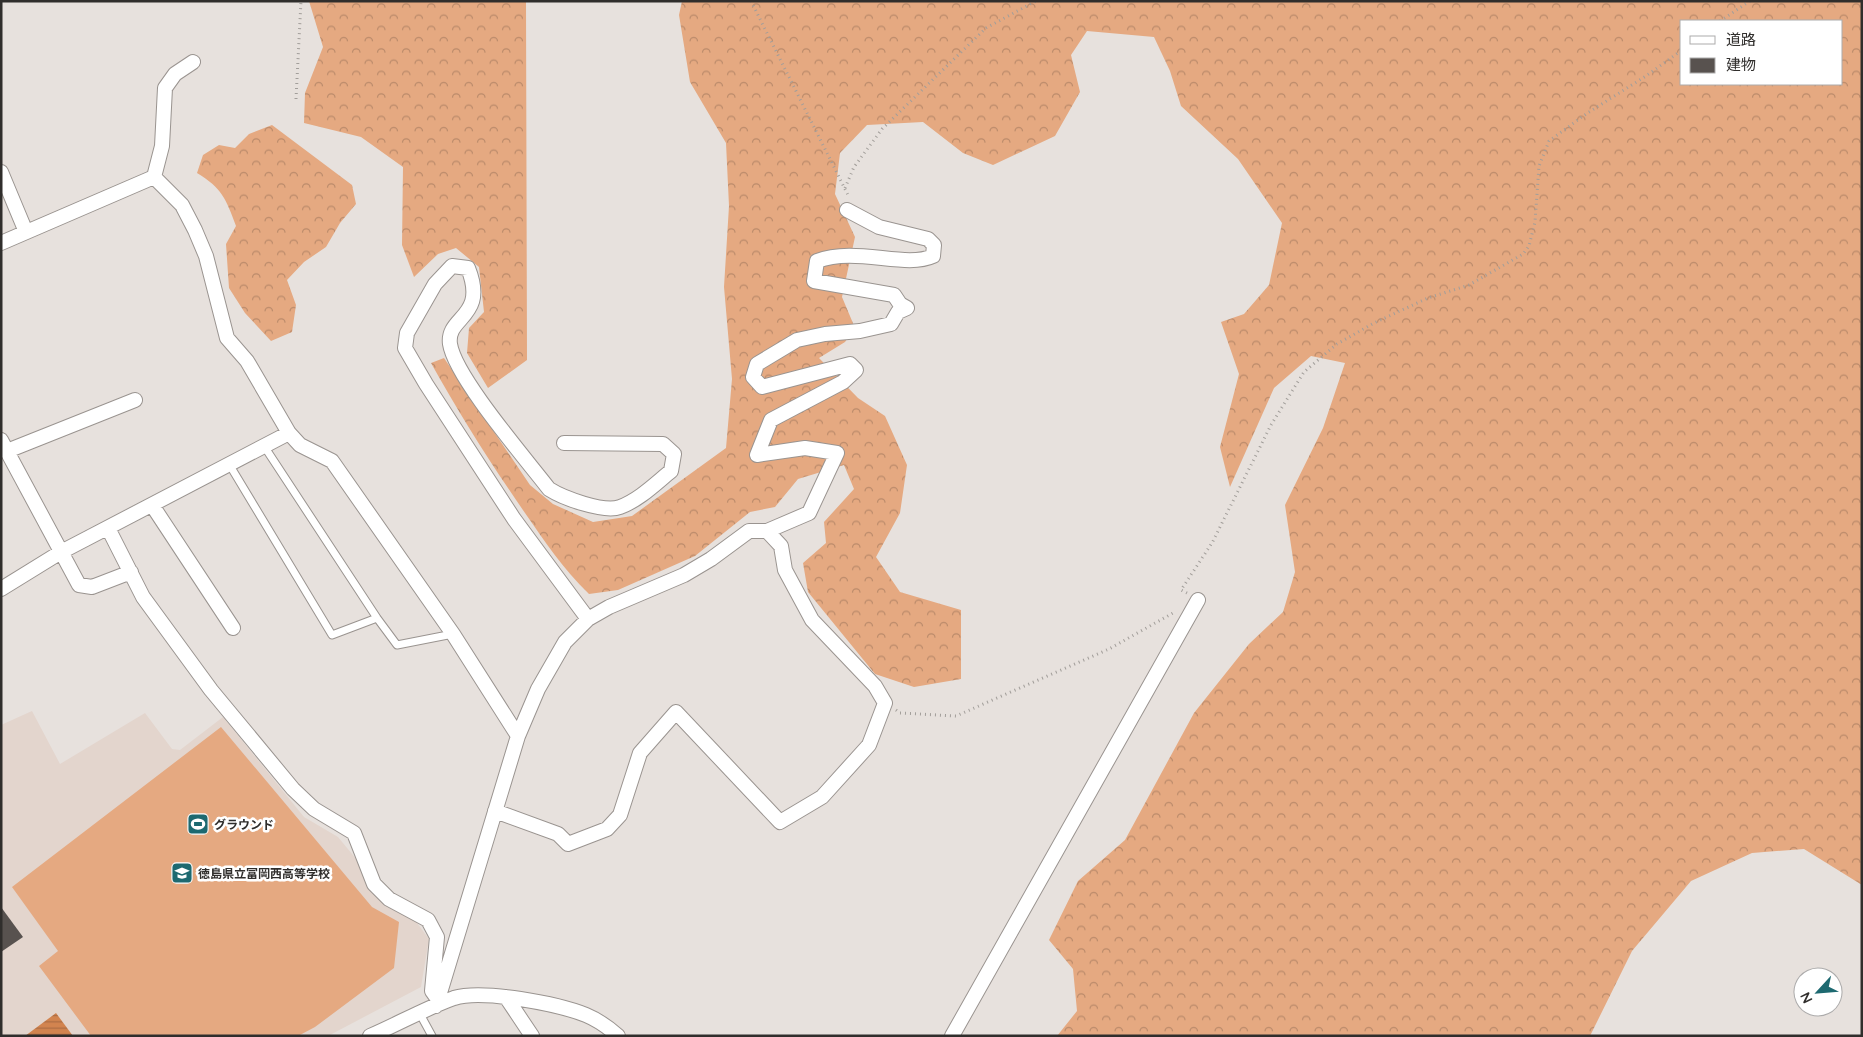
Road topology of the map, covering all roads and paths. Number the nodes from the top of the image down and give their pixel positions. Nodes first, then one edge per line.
1 (300, 1) edge
2 (751, 1) edge
3 (1036, 1) edge
4 (1750, 1) edge
5 (1722, 20) edge
6 (1680, 51) edge
7 (193, 62) dead end
8 (296, 99) dead end
9 (1, 172) edge
10 (154, 177) junction
11 (845, 188) junction
12 (853, 213) junction
13 (26, 232) junction
14 (1, 243) edge
15 (134, 400) dead end
16 (289, 433) junction
17 (564, 443) dead end
18 (4, 446) edge
19 (264, 446) junction
20 (228, 464) junction
21 (152, 505) junction
22 (108, 528) junction
23 (767, 532) junction
24 (61, 552) junction
25 (131, 572) junction
26 (1, 589) edge
27 (1198, 600) junction
28 (377, 618) junction
29 (588, 619) junction
30 (233, 628) dead end
31 (453, 634) junction
32 (885, 703) junction
33 (518, 736) junction
34 (495, 811) junction
35 (506, 997) junction
36 (436, 1002) junction
37 (420, 1014) junction
38 (370, 1036) edge
39 (432, 1036) edge
40 (532, 1036) edge
41 (618, 1036) edge
42 (952, 1036) edge

1 - 8 path
2 - 11 path
3 - 11 path
4 - 5 path
6 - 27 path
7 - 10 street
9 - 13 street
10 - 13 street
10 - 16 street
11 - 12 path
11 - 12 path
12 - 23 street
13 - 14 street
15 - 18 street
16 - 19 street
16 - 31 street
17 - 29 street
18 - 24 street
19 - 20 street
19 - 28 lane
20 - 21 street
20 - 28 lane
21 - 22 street
21 - 30 street
22 - 24 street
22 - 25 street
23 - 29 street
23 - 32 street
24 - 25 street
24 - 26 street
25 - 36 street
27 - 32 path
27 - 42 street
28 - 31 lane
29 - 33 street
31 - 33 street
32 - 34 street
33 - 34 street
34 - 36 street
35 - 36 street
35 - 40 street
35 - 41 street
36 - 37 street
37 - 38 street
37 - 39 lane

